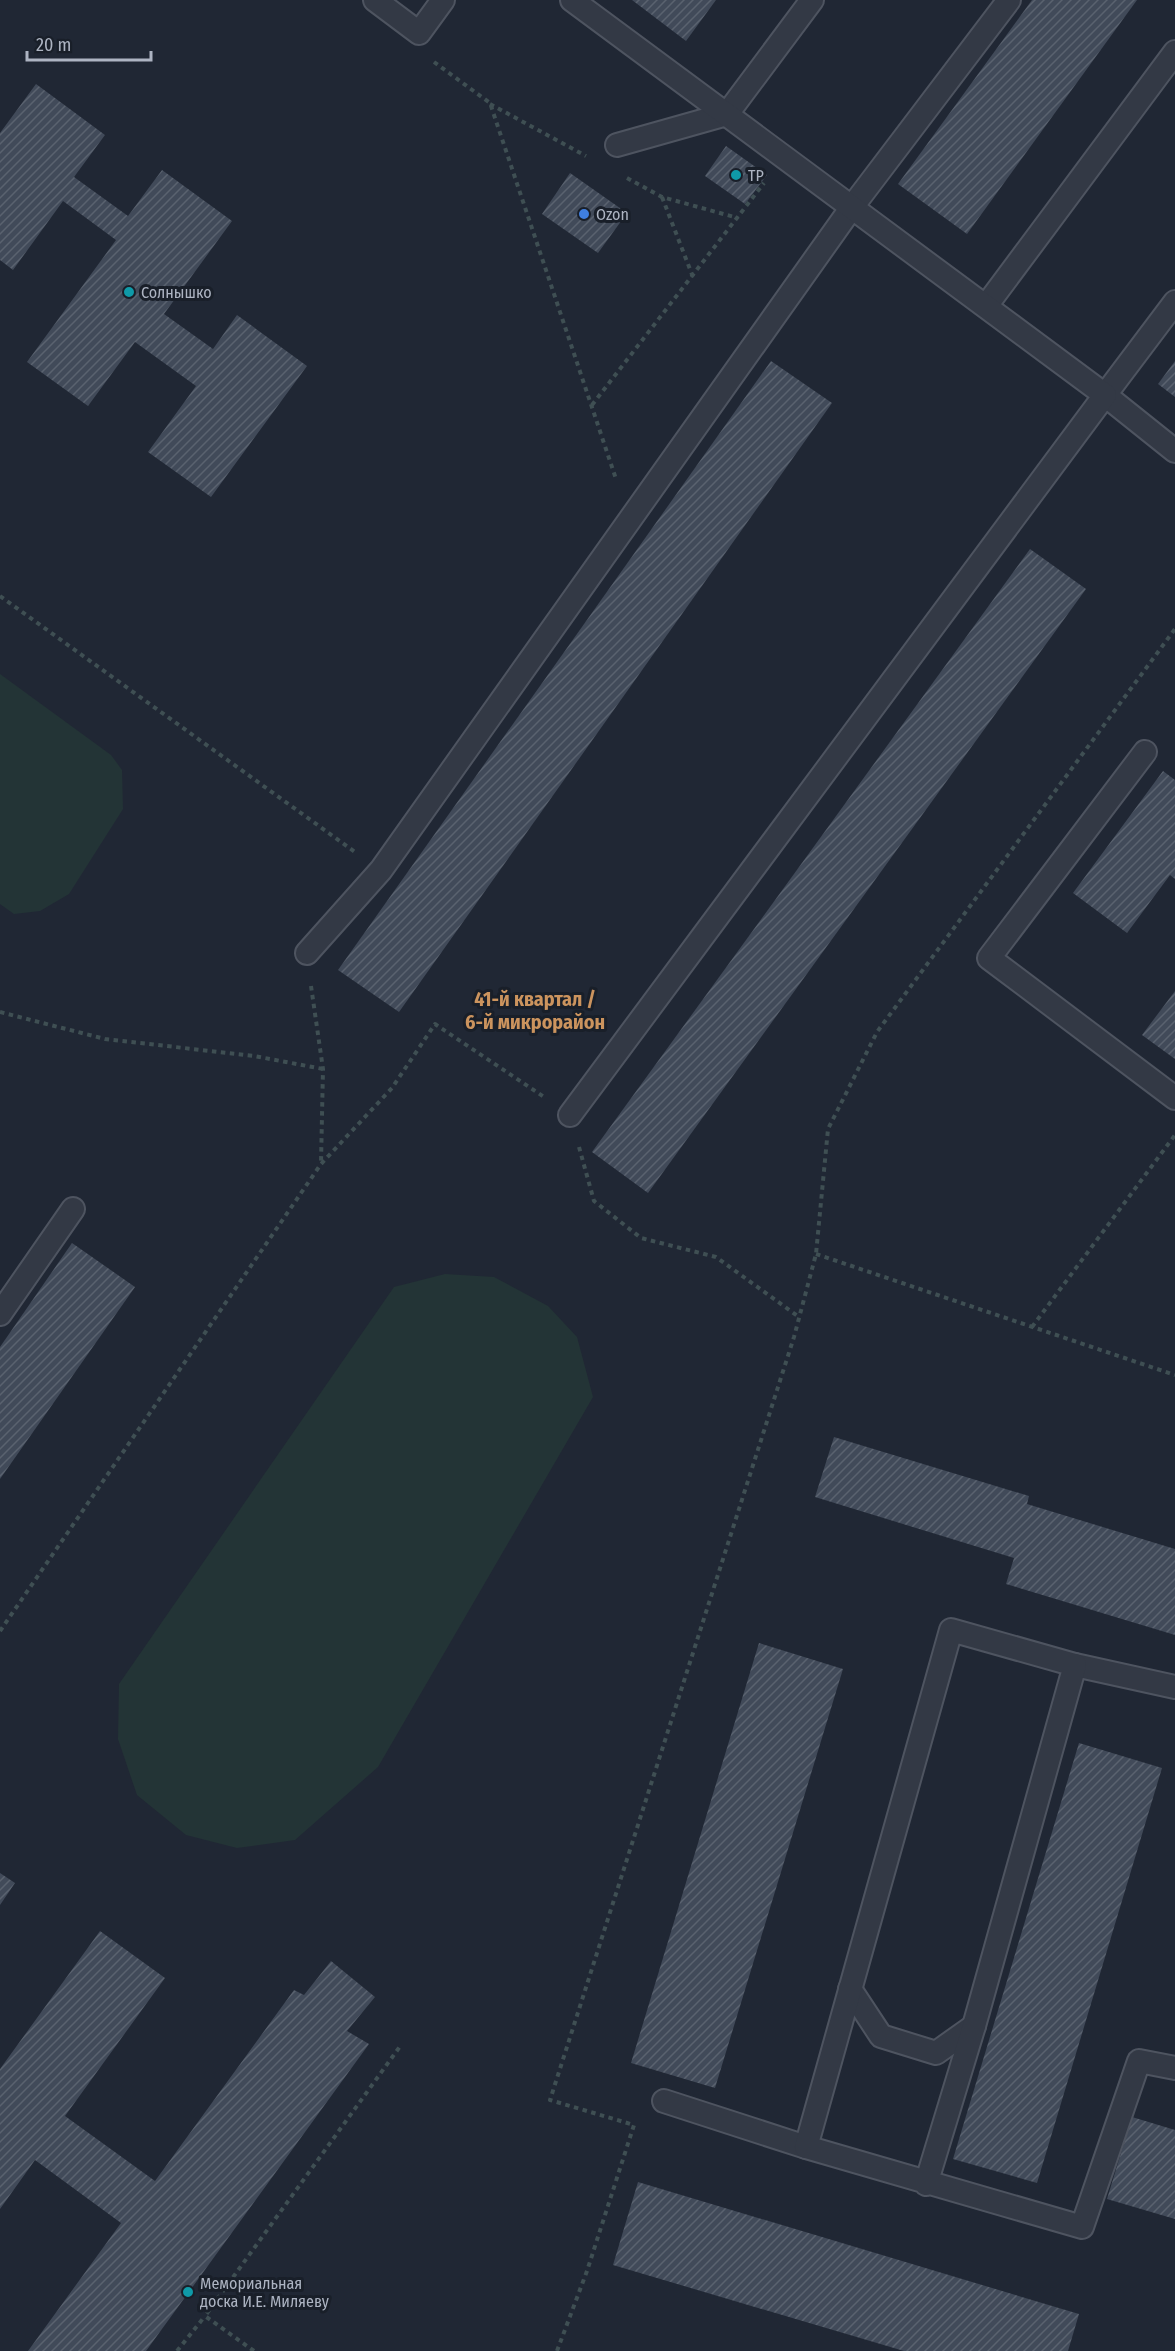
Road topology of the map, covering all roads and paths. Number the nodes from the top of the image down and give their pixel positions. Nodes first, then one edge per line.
1 (375, 0) edge
2 (443, 0) edge
3 (572, 0) edge
4 (812, 0) edge
5 (1009, 0) edge
6 (1175, 52) edge
7 (425, 55) dead end
8 (727, 114) junction
9 (617, 145) dead end
10 (785, 157) junction
11 (662, 197) dead end
12 (852, 207) junction
13 (693, 276) junction
14 (1175, 302) edge
15 (986, 306) junction
16 (1105, 395) junction
17 (592, 405) junction
18 (1175, 451) edge
19 (630, 519) junction
20 (0, 596) edge
21 (1175, 629) edge
22 (1145, 752) dead end
23 (381, 870) junction
24 (307, 953) joint
25 (0, 1012) edge
26 (323, 1069) junction
27 (1175, 1098) edge
28 (570, 1115) junction
29 (1175, 1135) edge
30 (321, 1164) junction
31 (73, 1209) dead end
32 (816, 1254) junction
33 (0, 1314) edge
34 (799, 1317) junction
35 (1032, 1327) junction
36 (1175, 1375) edge
37 (0, 1631) edge
38 (1075, 1665) junction
39 (1175, 1687) edge
40 (850, 1989) junction
41 (974, 2026) junction
42 (401, 2045) dead end
43 (1175, 2068) edge
44 (664, 2102) dead end
45 (806, 2147) junction
46 (926, 2184) junction
47 (205, 2316) junction
48 (177, 2351) edge
49 (254, 2351) edge
50 (557, 2351) edge

1 - 2 lane
3 - 8 lane
4 - 8 lane
5 - 12 lane
6 - 15 lane
7 - 17 path
8 - 9 lane
8 - 10 lane
10 - 12 lane
10 - 13 path
11 - 13 path
12 - 15 lane
12 - 19 lane
13 - 17 path
14 - 16 lane
15 - 16 lane
16 - 18 lane
16 - 28 lane
17 - 19 path
19 - 23 lane
20 - 23 path
21 - 32 path
22 - 27 lane
23 - 24 lane
24 - 26 path
25 - 26 path
26 - 30 path
28 - 30 path
28 - 34 path
29 - 35 path
30 - 37 path
31 - 33 lane
32 - 34 path
32 - 35 path
34 - 50 path
35 - 36 path
38 - 39 lane
38 - 40 lane
38 - 41 lane
40 - 41 lane
40 - 45 lane
41 - 46 lane
42 - 47 path
43 - 46 lane
44 - 45 lane
45 - 46 lane
47 - 48 path
47 - 49 path

